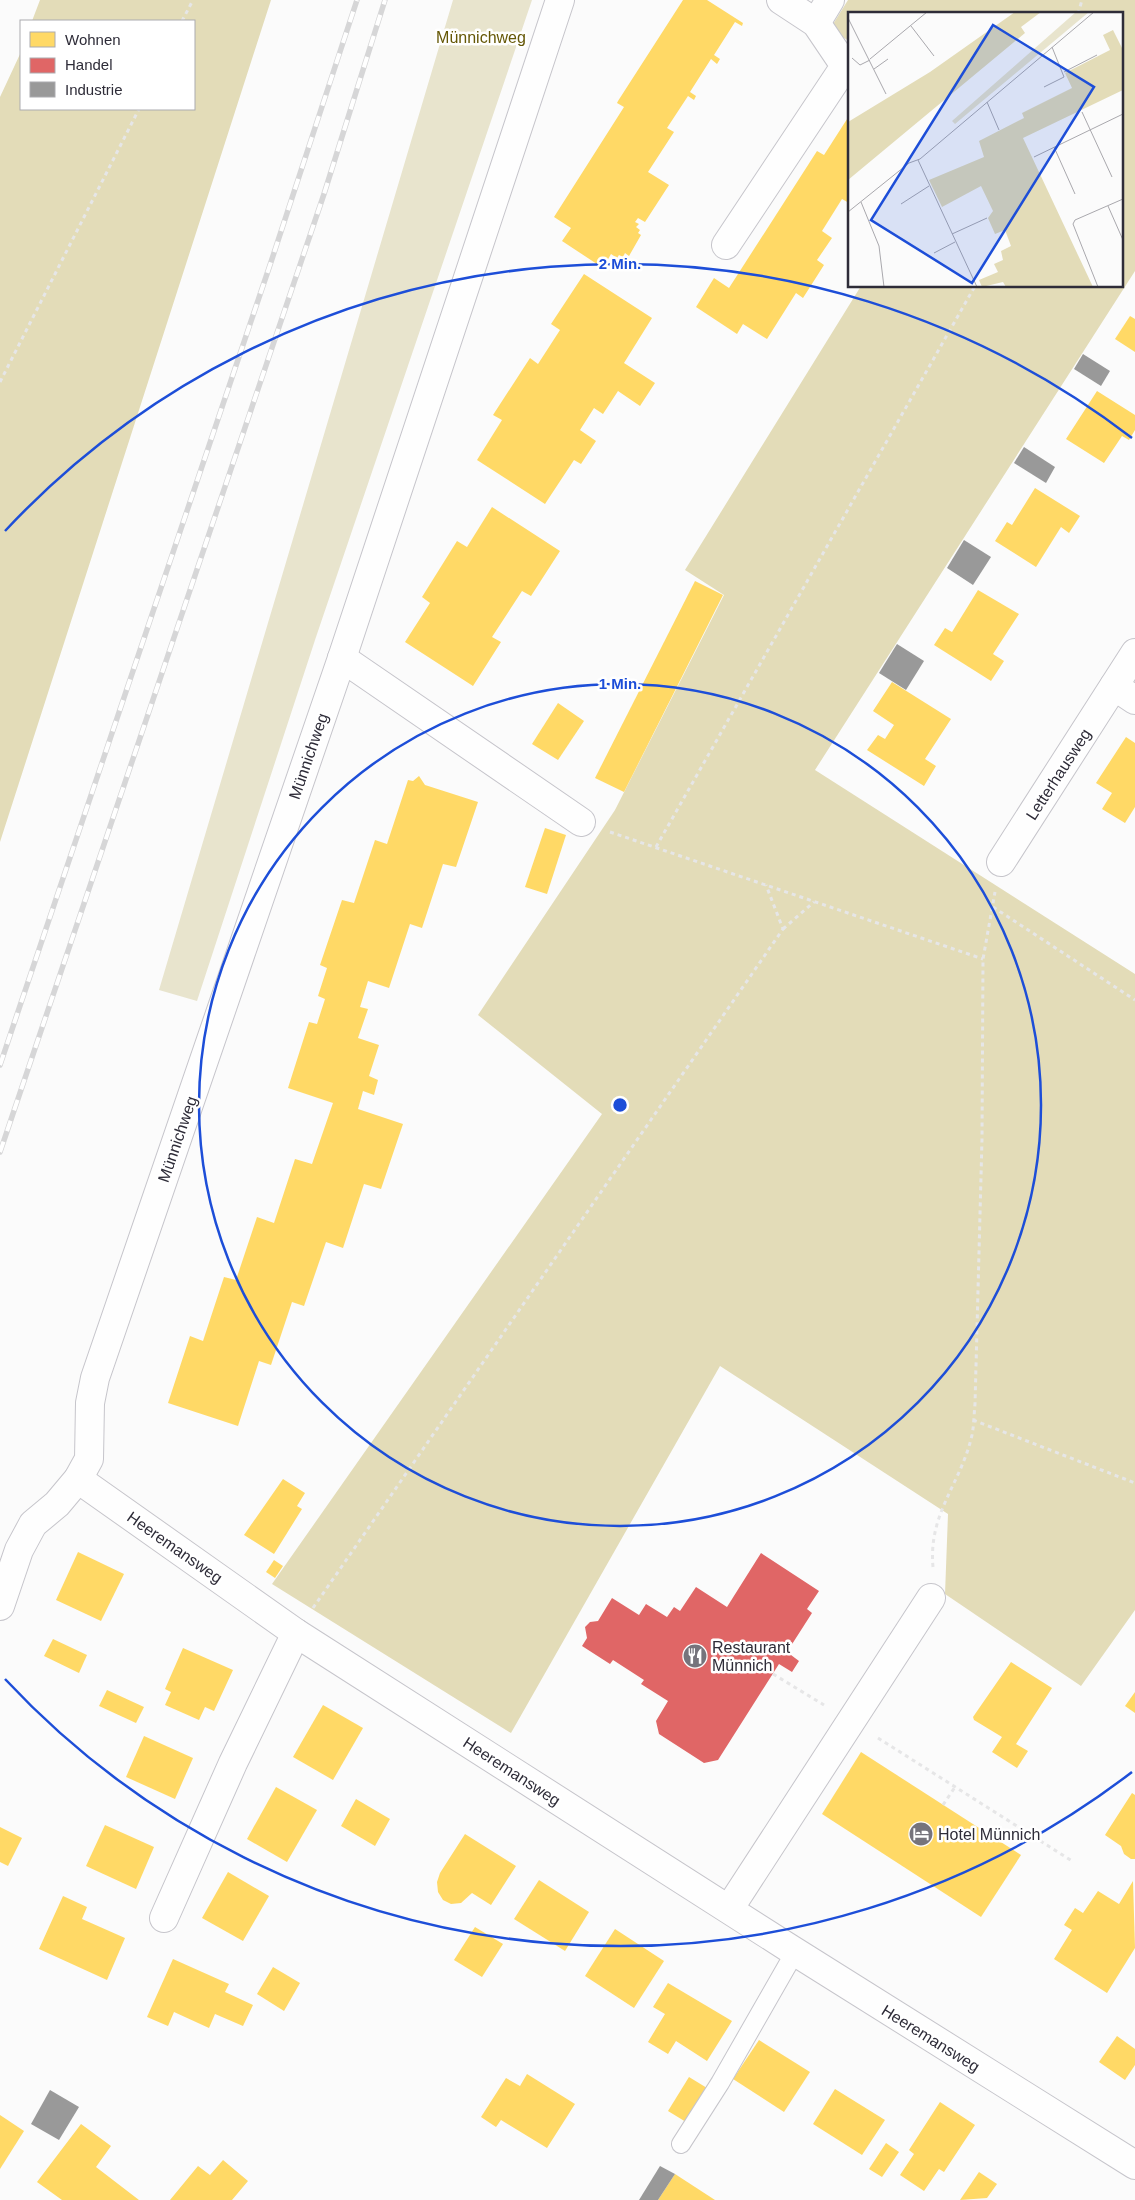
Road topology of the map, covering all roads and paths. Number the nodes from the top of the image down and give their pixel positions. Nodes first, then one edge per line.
1 (192, 0) edge
2 (560, 0) edge
3 (781, 0) edge
4 (823, 11) edge
5 (182, 20) edge
6 (138, 110) edge
7 (726, 245) dead end
8 (974, 288) edge
9 (0, 382) edge
10 (1135, 653) edge
11 (342, 658) junction
12 (1124, 693) edge
13 (582, 822) joint
14 (656, 848) junction
15 (1001, 862) joint
16 (766, 885) junction
17 (814, 902) junction
18 (992, 907) junction
19 (784, 930) junction
20 (983, 959) junction
21 (1135, 1000) edge
22 (974, 1420) junction
23 (78, 1479) junction
24 (1135, 1483) edge
25 (931, 1598) joint
26 (0, 1606) edge
27 (296, 1633) junction
28 (773, 1674) dead end
29 (852, 1723) junction
30 (955, 1787) junction
31 (943, 1805) dead end
32 (1072, 1861) dead end
33 (729, 1909) junction
34 (164, 1918) dead end
35 (794, 1952) junction
36 (681, 2144) dead end
37 (1135, 2164) edge

1 - 5 path
2 - 11 street, Münnichweg
3 - 4 street
4 - 7 street
6 - 9 path
8 - 14 path
10 - 12 street, Letterhausweg
11 - 13 street
11 - 23 street, Münnichweg
12 - 15 street, Letterhausweg
13 - 14 path
14 - 16 path
15 - 18 path
16 - 17 path
16 - 19 path
17 - 19 path
17 - 20 path
18 - 20 path
18 - 21 path
19 - 27 path
20 - 22 path
22 - 24 path
22 - 25 path
23 - 26 street, Münnichweg
23 - 27 street, Heeremansweg
25 - 29 street
27 - 33 street, Heeremansweg
27 - 34 street
28 - 29 path
29 - 30 path
29 - 33 street
30 - 31 path
30 - 32 path
33 - 35 street, Heeremansweg
35 - 36 lane
35 - 37 street, Heeremansweg

